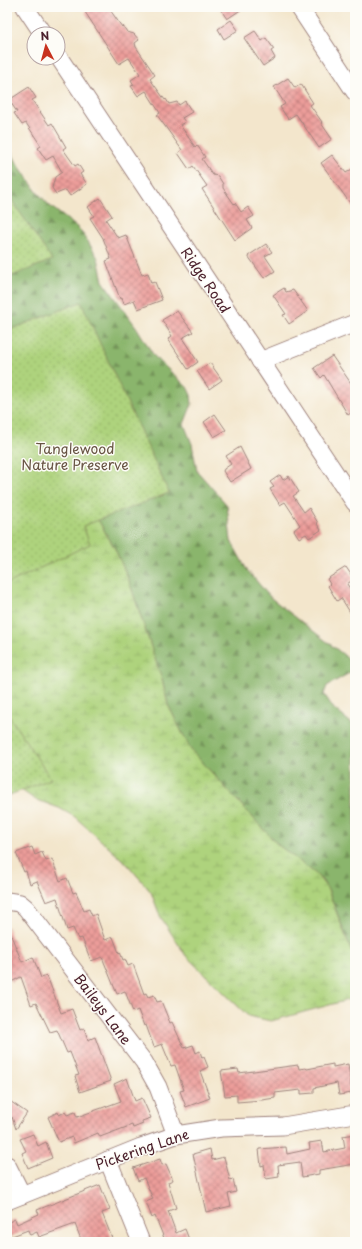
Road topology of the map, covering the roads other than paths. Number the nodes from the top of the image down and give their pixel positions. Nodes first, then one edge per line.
1 (25, 7) edge
2 (299, 7) edge
3 (38, 26) edge
4 (65, 66) edge
5 (355, 92) edge
6 (355, 323) edge
7 (260, 361) junction
8 (355, 502) edge
9 (7, 901) edge
10 (355, 1114) edge
11 (176, 1135) junction
12 (108, 1160) junction
13 (7, 1166) edge
14 (15, 1198) edge
15 (140, 1242) edge

1 - 3 street
2 - 5 street
4 - 7 street, Ridge Road
6 - 7 street
7 - 8 street, Ridge Road
9 - 11 street, Baileys Lane
10 - 11 street, Pickering Lane
11 - 12 street, Pickering Lane
12 - 14 street, Pickering Lane
12 - 15 street
13 - 14 street

